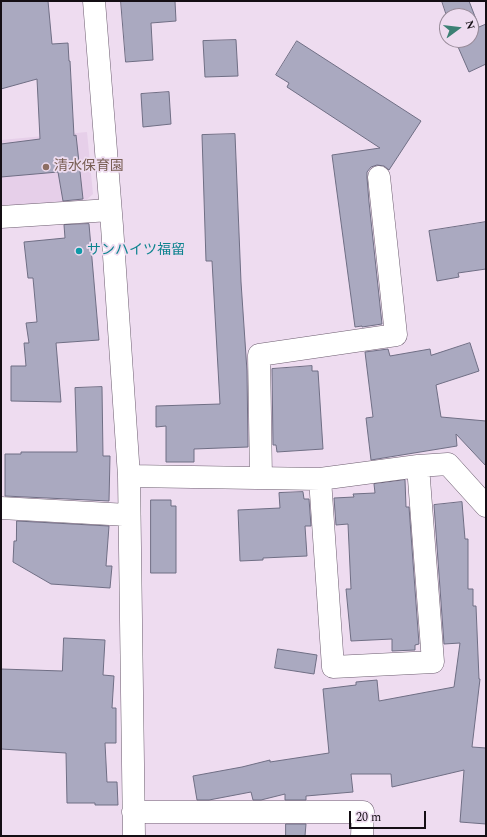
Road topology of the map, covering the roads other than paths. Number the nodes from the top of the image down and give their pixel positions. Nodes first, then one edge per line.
1 (94, 1) edge
2 (379, 177) dead end
3 (110, 210) junction
4 (1, 217) edge
5 (418, 466) junction
6 (129, 476) junction
7 (261, 478) junction
8 (320, 479) junction
9 (486, 506) edge
10 (1, 508) edge
11 (128, 515) junction
12 (133, 812) junction
13 (134, 836) edge
14 (362, 836) edge

1 - 3 street
2 - 7 street
3 - 4 street
3 - 6 street
5 - 8 street
5 - 8 street
5 - 9 street
6 - 7 street
6 - 11 street
7 - 8 street
10 - 11 street
11 - 12 street
12 - 13 street
12 - 14 street

